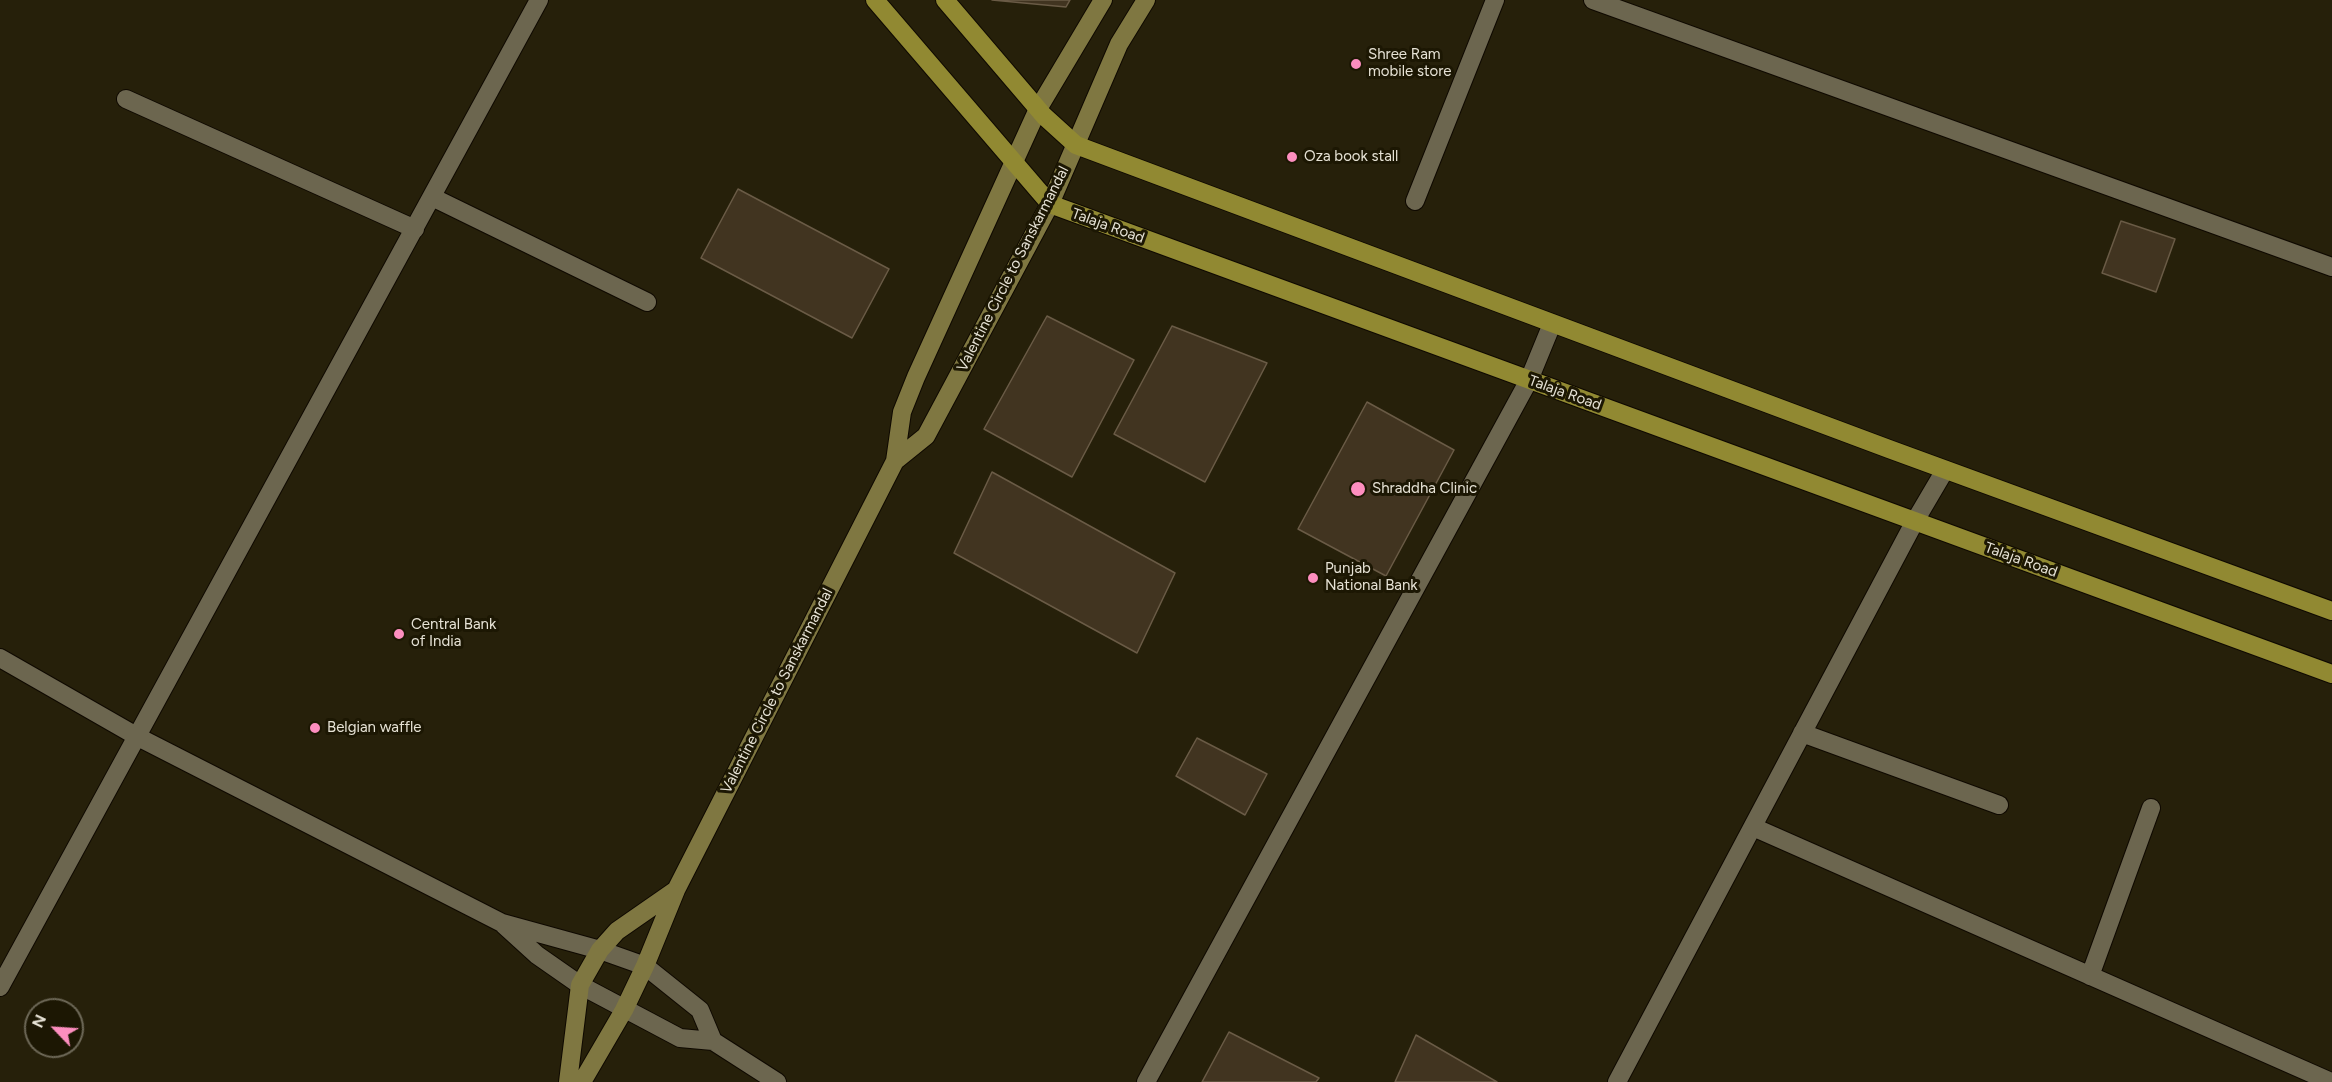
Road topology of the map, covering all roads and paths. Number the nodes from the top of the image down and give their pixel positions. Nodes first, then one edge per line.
1 (539, 0) edge
2 (875, 0) edge
3 (945, 0) edge
4 (1103, 0) edge
5 (1146, 0) edge
6 (1495, 0) edge
7 (1593, 0) edge
8 (126, 99) dead end
9 (1038, 109) junction
10 (1076, 145) junction
11 (1014, 162) junction
12 (432, 197) junction
13 (1414, 201) dead end
14 (1050, 204) junction
15 (415, 229) junction
16 (2332, 267) edge
17 (647, 302) dead end
18 (1552, 324) junction
19 (1529, 380) junction
20 (895, 461) junction
21 (1945, 470) junction
22 (1915, 521) junction
23 (2332, 611) edge
24 (0, 658) edge
25 (2332, 674) edge
26 (1802, 734) junction
27 (138, 737) junction
28 (1999, 806) dead end
29 (2151, 808) dead end
30 (1753, 827) junction
31 (676, 890) junction
32 (502, 923) junction
33 (600, 950) junction
34 (645, 966) junction
35 (2090, 975) junction
36 (580, 985) junction
37 (0, 987) edge
38 (624, 1010) junction
39 (713, 1041) junction
40 (568, 1082) edge
41 (582, 1082) edge
42 (777, 1082) edge
43 (1146, 1082) edge
44 (1617, 1082) edge
45 (2331, 1082) edge

1 - 12 street
2 - 11 main road, Talaja Road
3 - 9 main road
4 - 9 main road, Valentine Circle to Sanskarmandal
5 - 10 main road, Valentine Circle to Sanskarmandal
6 - 13 street
7 - 16 street
8 - 15 street
9 - 10 main road
9 - 11 main road, Valentine Circle to Sanskarmandal
10 - 14 main road, Valentine Circle to Sanskarmandal
10 - 18 main road
11 - 14 main road, Talaja Road
11 - 20 main road, Valentine Circle to Sanskarmandal
12 - 15 street
12 - 17 street
14 - 19 main road, Talaja Road
14 - 20 main road, Valentine Circle to Sanskarmandal
15 - 27 street
18 - 19 street
18 - 21 main road
19 - 22 main road, Talaja Road
19 - 43 street
20 - 31 main road, Valentine Circle to Sanskarmandal
21 - 22 street
21 - 23 main road
22 - 25 main road, Talaja Road
22 - 26 street
24 - 27 street
26 - 28 street
26 - 30 street
27 - 32 street
27 - 37 street
29 - 35 street
30 - 35 street
30 - 44 street
31 - 33 main road, Valentine Circle to Sanskarmandal
31 - 34 main road, Valentine Circle to Sanskarmandal
32 - 33 street
32 - 36 street
33 - 34 street
33 - 36 main road, Valentine Circle to Sanskarmandal
34 - 38 main road, Valentine Circle to Sanskarmandal
34 - 39 street
35 - 45 street
36 - 38 street
36 - 40 main road, Valentine Circle to Sanskarmandal
38 - 39 street
38 - 41 main road, Valentine Circle to Sanskarmandal
39 - 42 street

